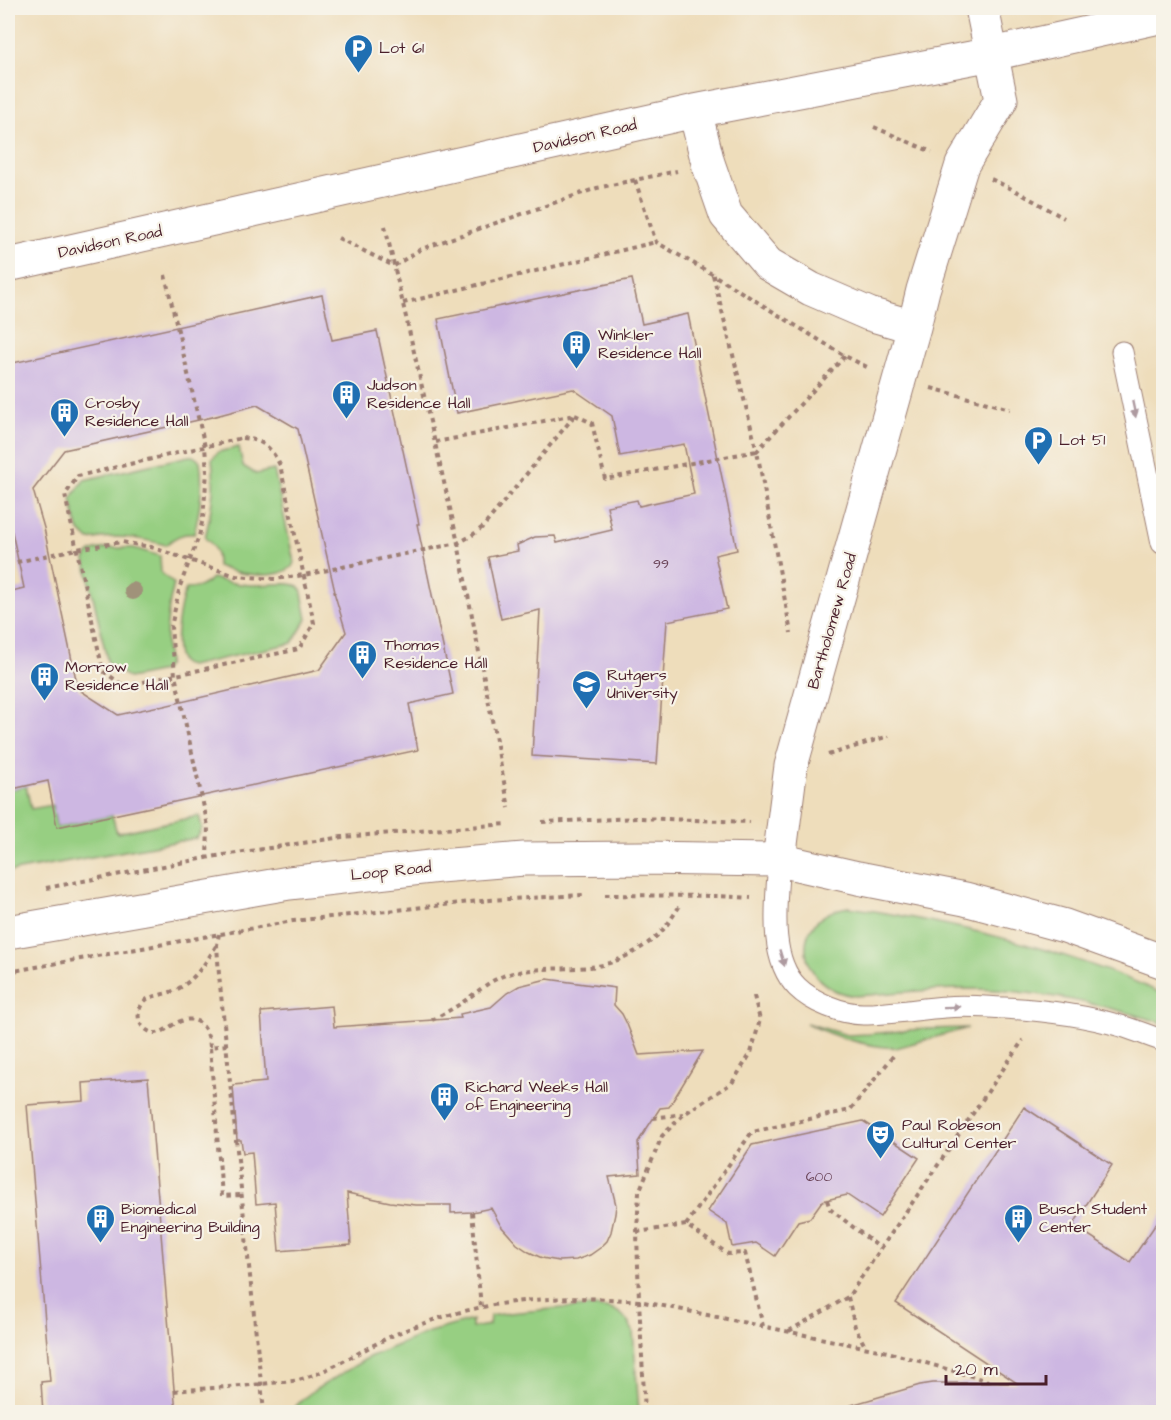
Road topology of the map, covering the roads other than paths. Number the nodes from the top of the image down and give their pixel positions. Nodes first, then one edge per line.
1 (982, 8) edge
2 (1164, 16) edge
3 (992, 54) junction
4 (694, 111) junction
5 (8, 264) edge
6 (914, 327) junction
7 (1122, 352) dead end
8 (1162, 543) edge
9 (779, 860) junction
10 (8, 932) edge
11 (1164, 962) edge
12 (1164, 1041) edge

1 - 3 street, Bartholomew Road
2 - 3 street, Davidson Road
3 - 4 street, Davidson Road
3 - 6 street, Bartholomew Road
4 - 5 street, Davidson Road
4 - 6 street
6 - 9 street, Bartholomew Road
7 -> 8 lane
9 - 10 street, Loop Road
9 - 11 street
9 -> 12 lane

